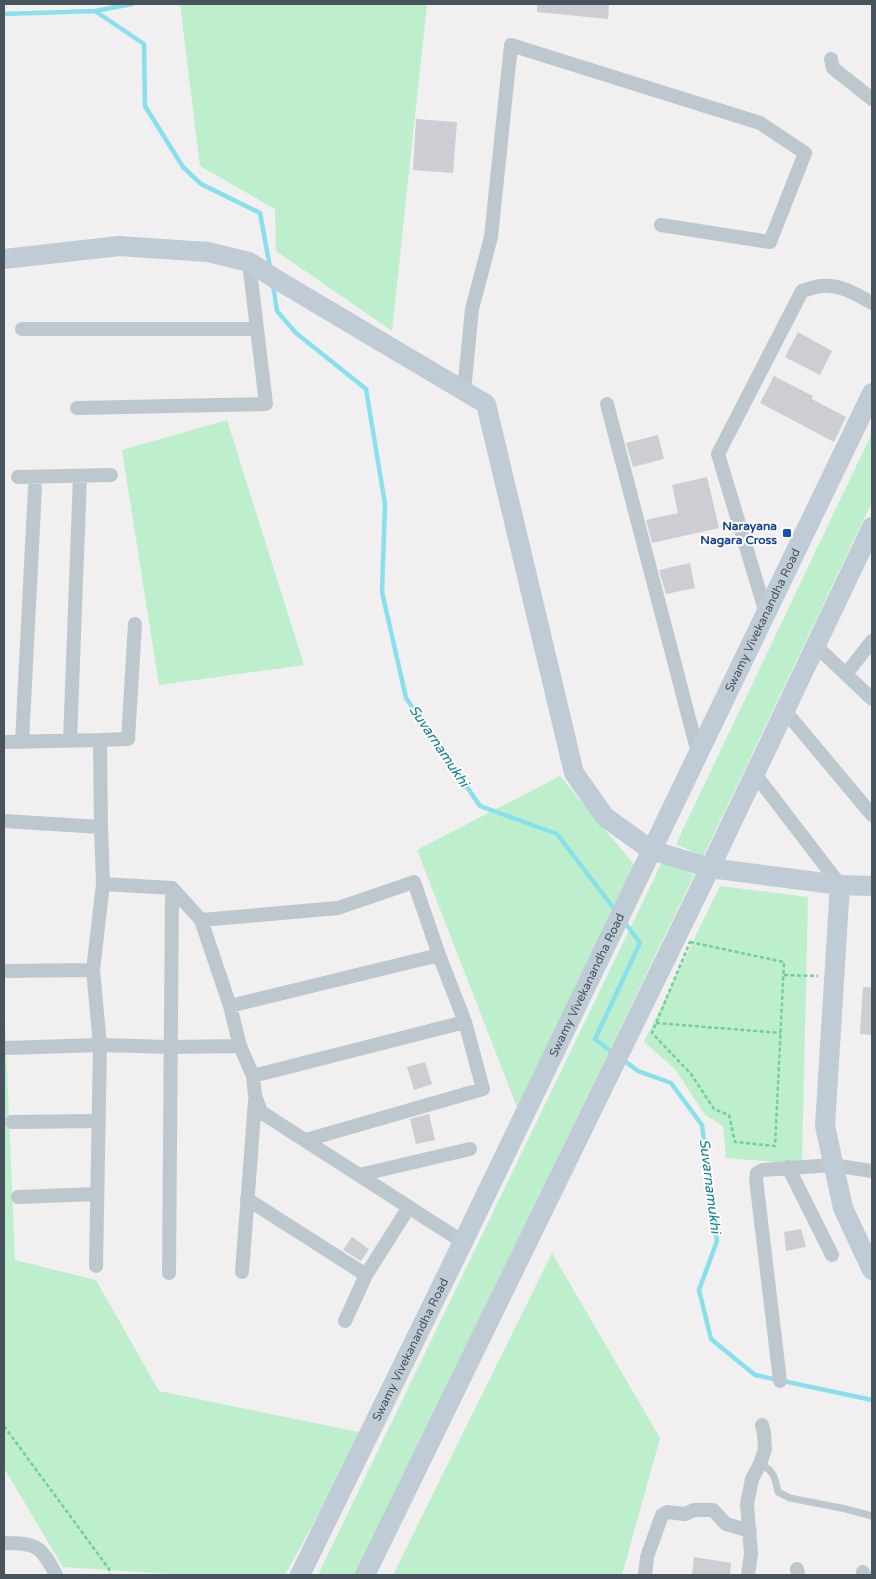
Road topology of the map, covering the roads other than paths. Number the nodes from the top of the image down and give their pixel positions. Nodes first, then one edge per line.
1 (831, 59) dead end
2 (872, 99) edge
3 (661, 225) dead end
4 (4, 259) edge
5 (250, 262) junction
6 (872, 303) edge
7 (22, 328) dead end
8 (257, 329) junction
9 (464, 391) junction
10 (872, 393) edge
11 (608, 404) dead end
12 (77, 408) dead end
13 (112, 475) dead end
14 (80, 476) junction
15 (18, 477) dead end
16 (35, 488) dead end
17 (872, 527) edge
18 (766, 612) junction
19 (135, 624) dead end
20 (872, 641) edge
21 (816, 646) junction
22 (846, 674) junction
23 (872, 699) edge
24 (785, 711) junction
25 (70, 740) junction
26 (100, 740) junction
27 (4, 742) edge
28 (22, 742) junction
29 (698, 752) junction
30 (755, 774) junction
31 (872, 815) edge
32 (4, 821) edge
33 (101, 827) junction
34 (651, 850) junction
35 (710, 868) junction
36 (103, 884) junction
37 (840, 885) junction
38 (872, 886) edge
39 (172, 888) junction
40 (201, 920) junction
41 (439, 955) junction
42 (93, 970) junction
43 (4, 971) edge
44 (230, 1006) junction
45 (465, 1022) junction
46 (100, 1045) junction
47 (240, 1046) junction
48 (171, 1047) junction
49 (4, 1048) edge
50 (253, 1076) junction
51 (255, 1095) junction
52 (99, 1121) junction
53 (12, 1122) dead end
54 (306, 1140) junction
55 (470, 1149) dead end
56 (832, 1165) junction
57 (788, 1167) junction
58 (872, 1171) edge
59 (359, 1175) junction
60 (97, 1194) junction
61 (18, 1197) dead end
62 (248, 1200) junction
63 (409, 1207) junction
64 (463, 1242) junction
65 (868, 1250) edge
66 (832, 1254) dead end
67 (96, 1266) dead end
68 (872, 1270) edge
69 (242, 1272) dead end
70 (170, 1273) dead end
71 (366, 1275) junction
72 (345, 1321) dead end
73 (780, 1382) dead end
74 (762, 1425) dead end
75 (760, 1464) junction
76 (872, 1516) edge
77 (750, 1531) junction
78 (4, 1543) edge
79 (56, 1575) edge
80 (300, 1575) edge
81 (365, 1575) edge
82 (645, 1575) edge
83 (748, 1575) edge

1 - 2 street
3 - 9 street
4 - 5 main road
5 - 8 street
5 - 9 main road
6 - 18 street
7 - 8 street
8 - 12 street
9 - 34 main road
10 - 18 main road, Swamy Vivekanandha Road
11 - 29 street
13 - 14 street
14 - 15 street
14 - 25 street
16 - 28 street
17 - 21 main road
18 - 29 main road, Swamy Vivekanandha Road
19 - 26 street
20 - 22 street
21 - 22 street
21 - 24 main road
22 - 23 street
24 - 30 main road
24 - 31 street
25 - 26 street
25 - 28 street
26 - 33 street
27 - 28 street
29 - 34 main road, Swamy Vivekanandha Road
30 - 35 main road
30 - 37 street
32 - 33 street
33 - 36 street
34 - 35 main road
34 - 64 main road, Swamy Vivekanandha Road
35 - 37 main road
35 - 81 main road
36 - 39 street
36 - 42 street
37 - 38 main road
37 - 56 main road
39 - 40 street
39 - 48 street
40 - 41 street
40 - 44 street
41 - 44 street
41 - 45 street
42 - 43 street
42 - 46 street
44 - 47 street
45 - 50 street
45 - 54 street
46 - 48 street
46 - 49 street
46 - 52 street
47 - 48 street
47 - 50 street
48 - 70 street
50 - 51 street
51 - 54 street
51 - 62 street
52 - 53 street
52 - 60 street
54 - 59 street
55 - 59 street
56 - 57 street
56 - 58 street
56 - 65 main road
57 - 66 street
57 - 73 street
59 - 63 street
60 - 61 street
60 - 67 street
62 - 69 street
62 - 71 street
63 - 64 street
63 - 71 street
64 - 80 main road, Swamy Vivekanandha Road
65 - 68 main road
71 - 72 street
74 - 75 street
75 - 76 lane
75 - 77 street
77 - 82 street
77 - 83 street
78 - 79 street

